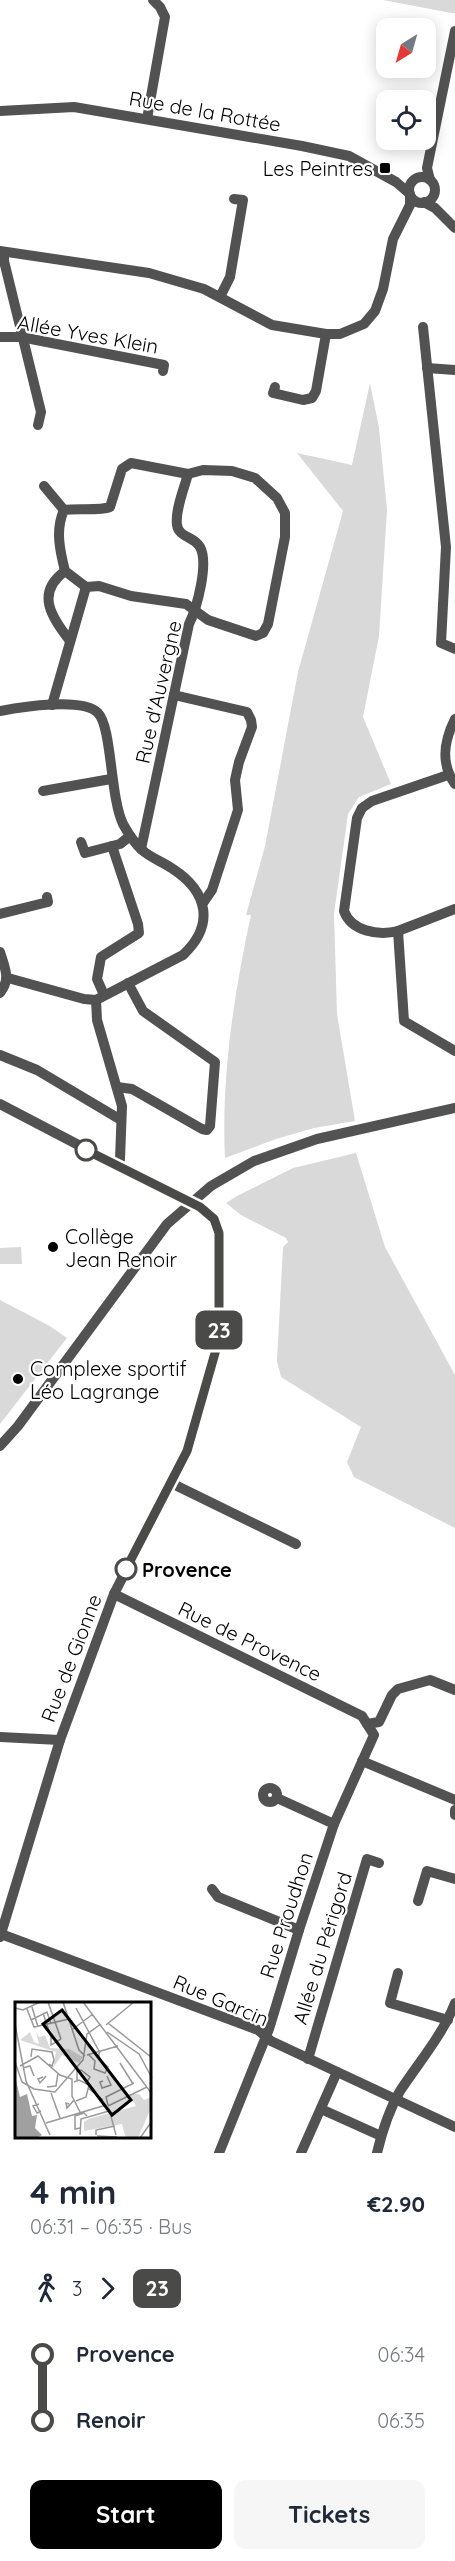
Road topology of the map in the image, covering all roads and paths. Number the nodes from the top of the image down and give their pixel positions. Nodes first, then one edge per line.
1 (153, 0) edge
2 (455, 31) edge
3 (450, 86) edge
4 (0, 111) edge
5 (147, 119) junction
6 (427, 168) junction
7 (416, 179) junction
8 (430, 180) junction
9 (396, 182) junction
10 (234, 199) dead end
11 (418, 199) junction
12 (455, 228) edge
13 (2, 252) edge
14 (220, 297) junction
15 (423, 327) dead end
16 (326, 334) junction
17 (0, 337) edge
18 (21, 337) junction
19 (426, 368) junction
20 (455, 370) edge
21 (163, 371) dead end
22 (275, 387) dead end
23 (38, 425) dead end
24 (188, 474) junction
25 (44, 486) dead end
26 (64, 510) junction
27 (451, 547) edge
28 (65, 571) junction
29 (86, 587) junction
30 (195, 612) junction
31 (70, 641) junction
32 (455, 649) edge
33 (174, 695) junction
34 (52, 705) junction
35 (0, 711) edge
36 (455, 719) edge
37 (111, 779) junction
38 (452, 780) edge
39 (43, 791) dead end
40 (130, 836) junction
41 (81, 842) dead end
42 (112, 846) junction
43 (141, 849) junction
44 (47, 897) dead end
45 (203, 903) junction
46 (455, 909) edge
47 (0, 914) edge
48 (398, 931) junction
49 (0, 952) edge
50 (8, 978) junction
51 (128, 983) junction
52 (0, 993) edge
53 (100, 998) junction
54 (455, 1051) edge
55 (0, 1055) edge
56 (117, 1087) junction
57 (0, 1104) edge
58 (455, 1108) edge
59 (121, 1120) junction
60 (117, 1166) junction
61 (190, 1202) junction
62 (0, 1446) edge
63 (171, 1483) junction
64 (296, 1544) dead end
65 (114, 1594) junction
66 (455, 1690) edge
67 (368, 1724) junction
68 (0, 1737) edge
69 (60, 1740) junction
70 (362, 1761) junction
71 (277, 1798) dead end
72 (455, 1800) edge
73 (455, 1810) edge
74 (455, 1815) edge
75 (334, 1824) junction
76 (379, 1863) dead end
77 (455, 1879) edge
78 (212, 1889) dead end
79 (417, 1901) dead end
80 (299, 1930) junction
81 (0, 1936) edge
82 (398, 1973) dead end
83 (455, 2003) edge
84 (448, 2020) junction
85 (266, 2036) junction
86 (308, 2059) junction
87 (337, 2072) junction
88 (396, 2099) junction
89 (321, 2109) junction
90 (455, 2127) edge
91 (381, 2136) junction
92 (219, 2153) edge
93 (301, 2153) edge
94 (377, 2153) edge

1 - 5 street
2 - 3 street
3 - 6 street
4 - 5 street, Rue de la Rottée
5 - 9 street, Rue de la Rottée
6 - 7 street
6 - 8 street
7 - 8 street
7 - 9 street
7 - 11 street
8 - 11 street
9 - 11 street, Rue de la Rottée
10 - 14 street
11 - 12 street, Rue de la Rottée
11 - 16 street
13 - 14 street
13 - 18 street
14 - 16 street
15 - 19 street
16 - 22 street
17 - 18 street, Allée Yves Klein
18 - 21 street, Allée Yves Klein
18 - 23 street
19 - 20 street
19 - 27 street
24 - 26 street, Rue d'Auvergne
24 - 30 street
24 - 30 street, Rue d'Auvergne
25 - 26 street
26 - 28 street
27 - 32 street
28 - 29 street
28 - 31 street
29 - 30 street
29 - 31 street
30 - 33 street, Rue d'Auvergne
31 - 34 street
33 - 43 street, Rue d'Auvergne
33 - 45 street
34 - 35 street
34 - 37 street
36 - 38 street
37 - 39 street
37 - 40 street
38 - 48 street
40 - 42 street
40 - 43 street
41 - 42 street
42 - 53 street
43 - 45 street
44 - 47 street
45 - 51 street
46 - 48 street
48 - 54 street
49 - 50 street
50 - 52 street
50 - 53 street
51 - 53 street
51 - 56 street
53 - 56 street
55 - 59 street
56 - 59 street
57 - 60 street, Rue de Gionne
58 - 61 street
59 - 60 street
60 - 61 street, Rue de Gionne
61 - 62 street
61 - 63 street, Rue de Gionne
63 - 64 street
63 - 65 street, Rue de Gionne
65 - 67 street, Rue de Provence
65 - 69 street, Rue de Gionne
66 - 67 street
67 - 70 street, Rue Proudhon
68 - 69 street
69 - 81 street, Rue de Gionne
70 - 72 street
70 - 75 street, Rue Proudhon
71 - 75 street
73 - 74 street
75 - 80 street, Rue Proudhon
76 - 86 street, Allée du Périgord
77 - 79 street
78 - 80 street
80 - 85 street, Rue Proudhon
81 - 85 street, Rue Garcin
82 - 84 street
83 - 84 street
84 - 88 street
85 - 86 street, Rue Garcin
85 - 92 street, Rue Proudhon
86 - 87 street, Rue Garcin
87 - 88 street, Rue Garcin
87 - 89 street
88 - 90 street, Rue Garcin
88 - 91 street
89 - 91 street
89 - 93 street
91 - 94 street

